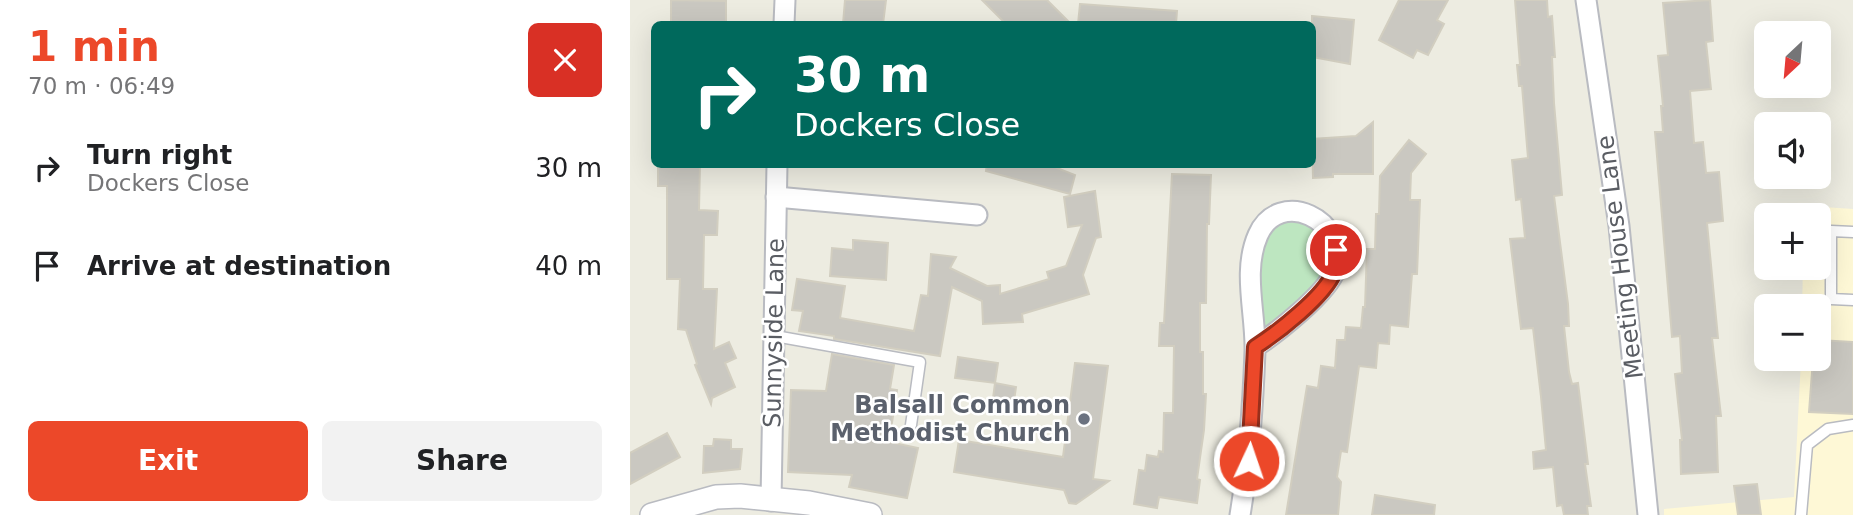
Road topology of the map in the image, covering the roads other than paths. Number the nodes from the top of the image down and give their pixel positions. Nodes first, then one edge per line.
1 (785, 0) edge
2 (1586, 0) edge
3 (784, 21) edge
4 (777, 168) edge
5 (776, 197) junction
6 (977, 215) dead end
7 (1853, 232) edge
8 (1853, 300) edge
9 (775, 336) junction
10 (1255, 347) junction
11 (911, 425) dead end
12 (1853, 425) edge
13 (771, 501) junction
14 (652, 515) edge
15 (870, 515) edge
16 (1240, 515) edge
17 (1648, 515) edge
18 (1801, 515) edge

1 - 3 street
2 - 17 street, Meeting House Lane
4 - 5 street, Sunnyside Lane
5 - 6 street
5 - 9 street, Sunnyside Lane
7 - 8 lane
9 - 11 lane
9 - 13 street, Sunnyside Lane
10 - 10 street
10 - 16 street
12 - 18 lane
13 - 14 street
13 - 15 street

